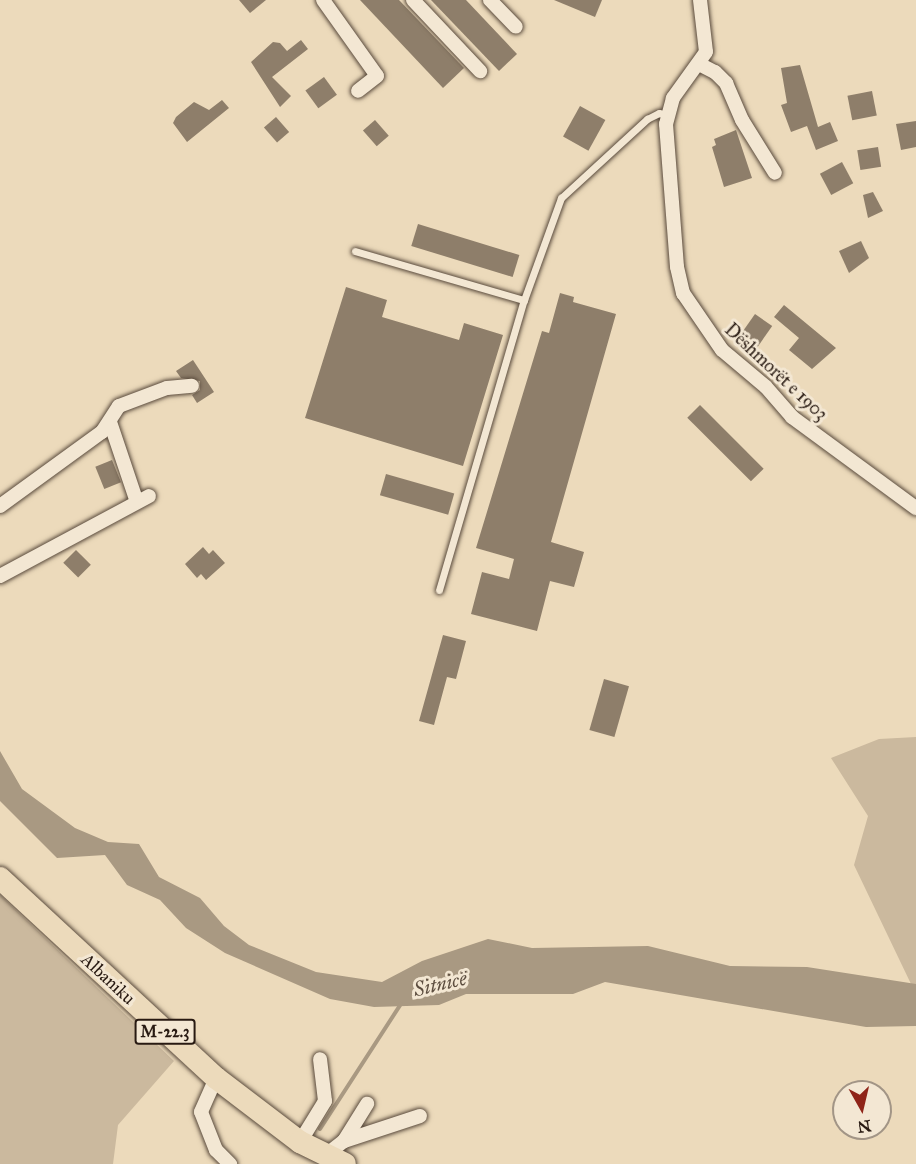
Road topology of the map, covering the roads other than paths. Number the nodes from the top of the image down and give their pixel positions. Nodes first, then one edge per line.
1 (323, 0) edge
2 (413, 0) edge
3 (490, 0) edge
4 (700, 0) edge
5 (516, 27) dead end
6 (699, 64) junction
7 (480, 71) dead end
8 (358, 91) dead end
9 (667, 115) junction
10 (776, 173) dead end
11 (355, 251) dead end
12 (525, 300) junction
13 (192, 386) dead end
14 (110, 422) junction
15 (0, 506) edge
16 (916, 508) edge
17 (0, 576) edge
18 (439, 590) dead end
19 (0, 878) edge
20 (320, 1059) dead end
21 (216, 1078) junction
22 (367, 1104) dead end
23 (420, 1116) dead end
24 (344, 1141) junction
25 (300, 1142) junction
26 (335, 1160) edge
27 (230, 1164) edge

1 - 8 street
2 - 7 street
3 - 5 street
4 - 6 street, Dëshmorët e 1903
6 - 9 street, Dëshmorët e 1903
6 - 10 street
9 - 12 lane
9 - 16 street, Dëshmorët e 1903
11 - 12 lane
12 - 18 lane
13 - 14 street
14 - 15 street
14 - 17 street
19 - 21 main road, Albaniku / M-22.3
20 - 25 street
21 - 25 main road, Albaniku / M-22.3
21 - 27 street
22 - 24 street, Albaniku
23 - 24 street, Albaniku
24 - 26 street, Albaniku
25 - 26 main road, Albaniku / M-22.3

